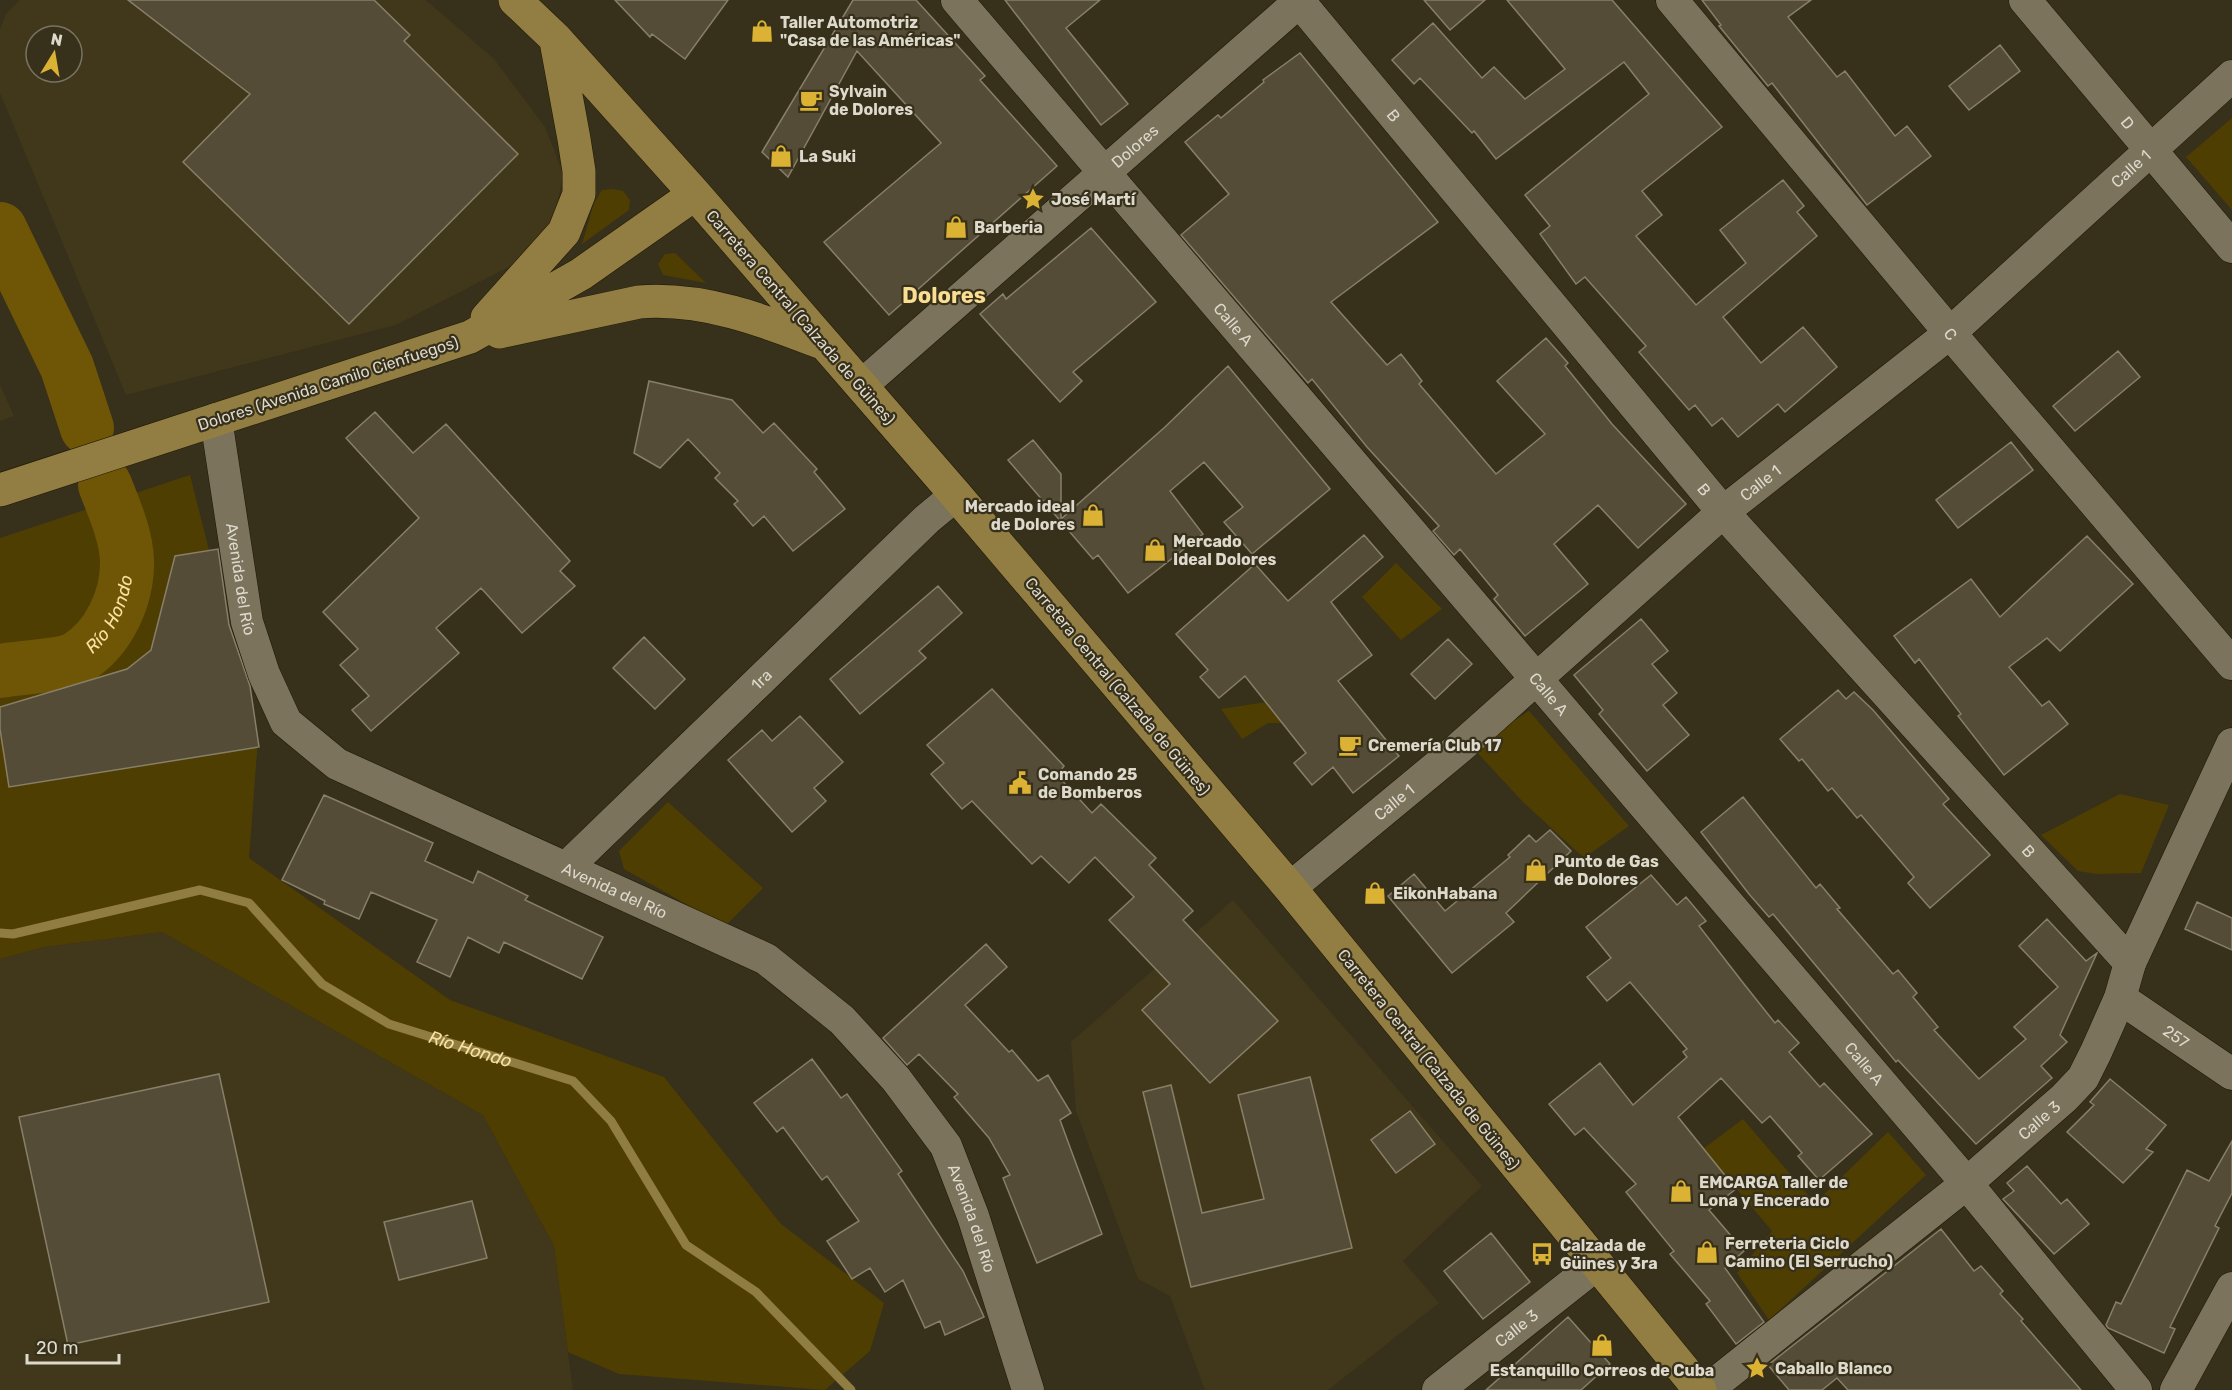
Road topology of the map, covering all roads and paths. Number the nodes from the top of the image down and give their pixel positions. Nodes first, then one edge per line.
1 (515, 0) edge
2 (957, 0) edge
3 (1672, 0) edge
4 (2025, 0) edge
5 (1300, 1) edge
6 (555, 39) junction
7 (2232, 76) edge
8 (2151, 151) junction
9 (1106, 173) junction
10 (695, 194) junction
11 (2232, 247) edge
12 (1950, 333) junction
13 (471, 337) junction
14 (825, 344) junction
15 (861, 386) junction
16 (216, 419) junction
17 (8, 487) edge
18 (956, 495) junction
19 (1723, 512) junction
20 (2232, 664) edge
21 (1537, 680) junction
22 (2232, 744) edge
23 (567, 867) junction
24 (1290, 888) junction
25 (2130, 963) junction
26 (2120, 998) junction
27 (2232, 1074) edge
28 (1966, 1184) junction
29 (1596, 1265) junction
30 (2232, 1288) edge
31 (1028, 1390) edge
32 (1438, 1390) edge
33 (1700, 1390) edge
34 (1707, 1390) edge
35 (2136, 1390) edge
36 (2176, 1390) edge

1 - 6 main road, Carretera Central (Calzada de Güines)
2 - 9 street, Calle A
3 - 12 street, C
4 - 8 street, D
5 - 9 street, Dolores
5 - 19 street, B
6 - 10 main road, Carretera Central (Calzada de Güines)
6 - 13 main road
7 - 8 street, Calle 1
8 - 11 street, D
8 - 12 street, Calle 1
9 - 15 street, Dolores
9 - 21 street, Calle A
10 - 13 main road, Dolores (Avenida Camilo Cienfuegos)
10 - 14 main road, Carretera Central (Calzada de Güines)
12 - 19 street, Calle 1
12 - 20 street, C
13 - 14 main road
13 - 16 main road, Dolores (Avenida Camilo Cienfuegos)
14 - 15 main road, Carretera Central (Calzada de Güines)
15 - 18 main road, Carretera Central (Calzada de Güines)
16 - 17 main road, Dolores (Avenida Camilo Cienfuegos)
16 - 23 street, Avenida del Río
18 - 23 street, 1ra
18 - 24 main road, Carretera Central (Calzada de Güines)
19 - 21 street, Calle 1
19 - 25 street, B
21 - 24 street, Calle 1
21 - 28 street, Calle A
22 - 25 street, Calle 3
23 - 31 street, Avenida del Río
24 - 29 main road, Carretera Central (Calzada de Güines)
25 - 26 street, Calle 3
26 - 27 street, 257
26 - 28 street, Calle 3
28 - 34 street, Calle 3
28 - 35 street, Calle A
29 - 32 street, Calle 3
29 - 33 main road, Carretera Central (Calzada de Güines)
30 - 36 street

